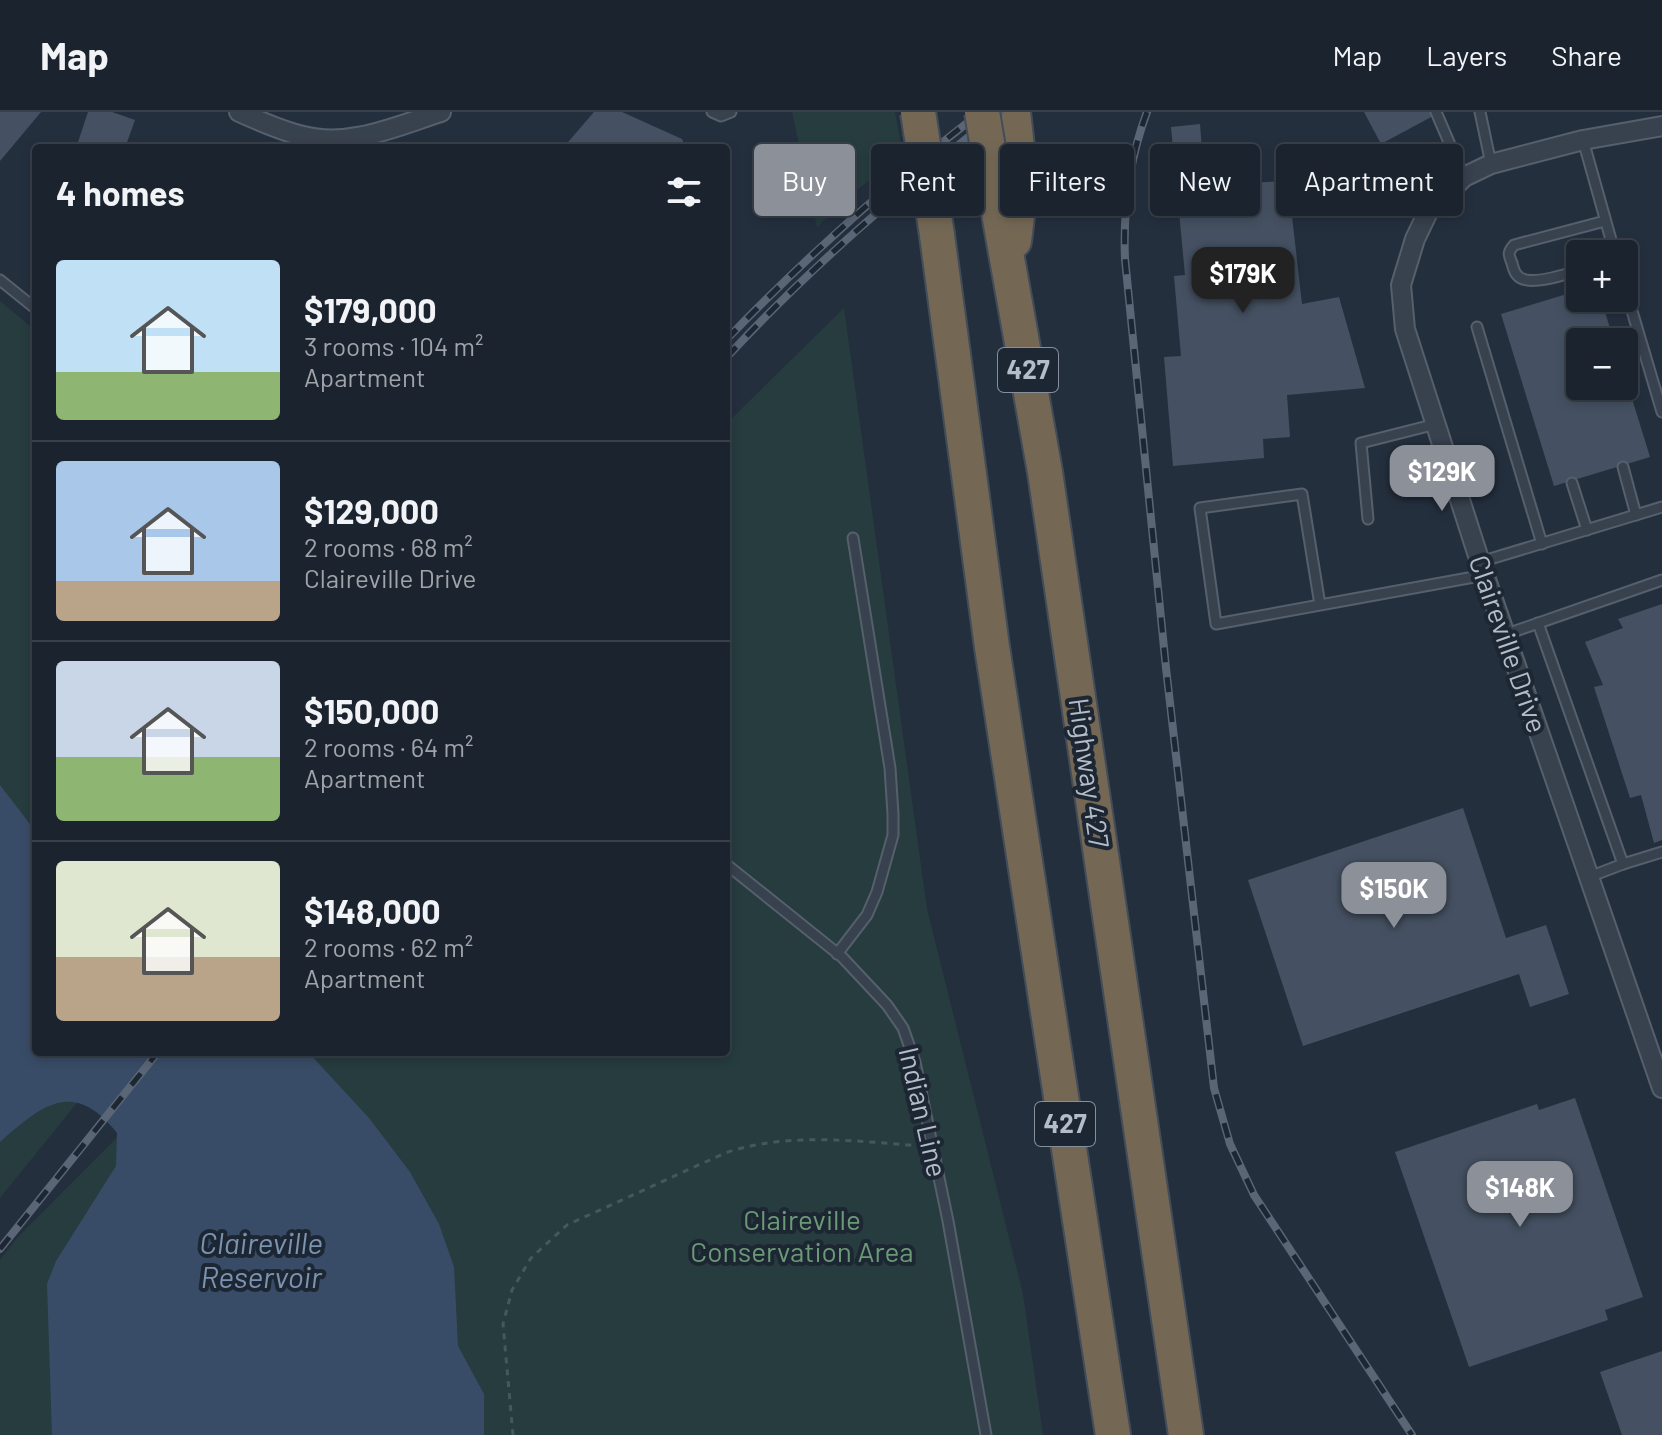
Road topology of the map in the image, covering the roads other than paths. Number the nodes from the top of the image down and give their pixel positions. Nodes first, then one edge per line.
1 (239, 112) edge
2 (441, 112) edge
3 (712, 112) edge
4 (731, 112) edge
5 (918, 112) edge
6 (982, 112) edge
7 (1013, 112) edge
8 (1436, 112) edge
9 (1480, 112) edge
10 (1662, 126) edge
11 (1583, 140) junction
12 (1011, 144) edge
13 (1491, 164) junction
14 (1000, 166) edge
15 (1464, 177) junction
16 (1010, 216) edge
17 (1605, 221) junction
18 (1611, 240) edge
19 (1566, 274) edge
20 (0, 280) edge
21 (32, 306) edge
22 (1632, 312) edge
23 (1477, 327) dead end
24 (1662, 412) edge
25 (1436, 424) junction
26 (1623, 467) dead end
27 (1572, 483) dead end
28 (1662, 507) edge
29 (1636, 515) junction
30 (1368, 519) dead end
31 (1587, 530) junction
32 (853, 538) dead end
33 (1542, 544) junction
34 (1482, 569) junction
35 (1662, 580) edge
36 (1320, 605) junction
37 (1538, 623) junction
38 (1504, 635) junction
39 (1662, 852) edge
40 (1623, 864) junction
41 (730, 867) edge
42 (1589, 877) junction
43 (837, 954) junction
44 (1661, 1078) edge
45 (986, 1435) edge
46 (1113, 1435) edge
47 (1186, 1435) edge

1 - 2 street
3 - 4 lane
5 - 46 highway, 427, bridge
6 - 14 highway, Highway 427 / 427, bridge
7 - 12 highway
8 - 15 lane
9 - 13 lane
10 - 11 street, Claireville Drive
11 - 13 street, Claireville Drive
11 - 17 lane
13 - 15 street, Claireville Drive
15 - 25 street, Claireville Drive
16 - 47 highway, Highway 427 / 427
17 - 18 lane
17 - 19 lane
20 - 21 lane
22 - 24 lane
23 - 33 lane
25 - 30 lane
25 - 34 street, Claireville Drive
26 - 29 lane
27 - 31 lane
28 - 29 lane
29 - 31 lane
31 - 33 lane
32 - 43 lane
33 - 34 lane
34 - 36 lane
34 - 38 street, Claireville Drive
35 - 37 lane
36 - 36 lane
37 - 38 lane
37 - 40 lane
38 - 42 street, Claireville Drive
39 - 40 lane
40 - 42 lane
41 - 43 lane, Indian Line
42 - 44 street, Claireville Drive
43 - 45 lane, Indian Line

